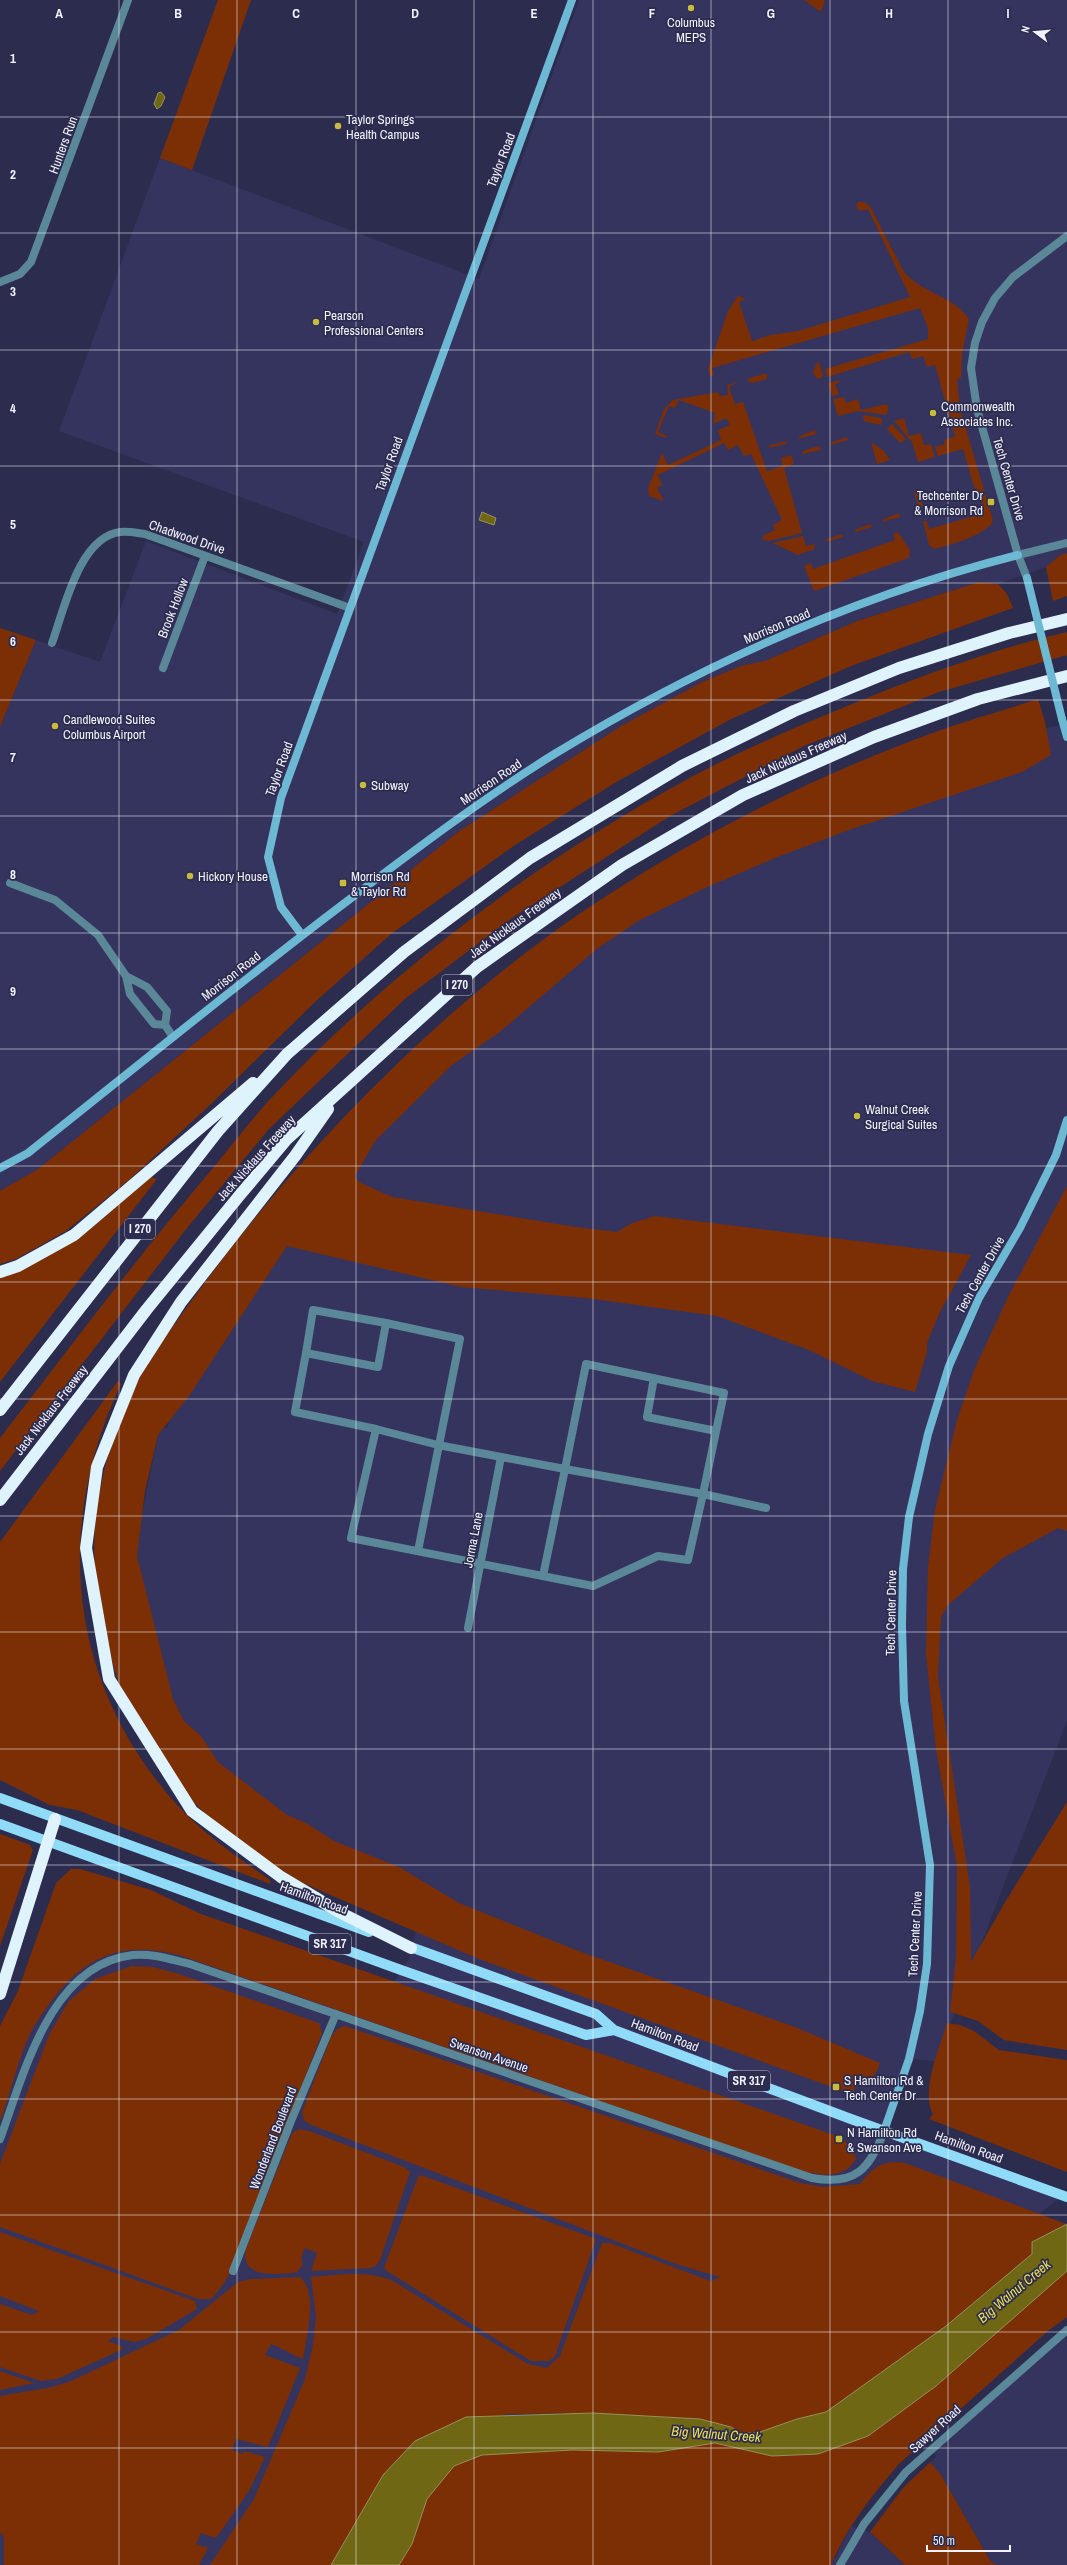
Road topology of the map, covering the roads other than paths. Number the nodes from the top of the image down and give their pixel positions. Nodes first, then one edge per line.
1 (128, 0) edge
2 (572, 0) edge
3 (1067, 236) edge
4 (0, 282) edge
5 (1067, 543) edge
6 (1018, 555) junction
7 (205, 556) junction
8 (1027, 578) joint
9 (350, 608) junction
10 (1067, 619) edge
11 (52, 643) dead end
12 (163, 668) dead end
13 (1067, 676) edge
14 (1067, 737) edge
15 (10, 883) dead end
16 (302, 935) junction
17 (126, 976) junction
18 (165, 1025) junction
19 (173, 1038) junction
20 (287, 1054) junction
21 (340, 1091) junction
22 (1067, 1120) edge
23 (0, 1168) edge
24 (0, 1272) edge
25 (386, 1323) junction
26 (306, 1353) junction
27 (654, 1378) junction
28 (0, 1410) edge
29 (376, 1429) junction
30 (716, 1431) junction
31 (438, 1446) junction
32 (501, 1457) junction
33 (565, 1469) junction
34 (703, 1494) junction
35 (0, 1500) edge
36 (766, 1508) dead end
37 (418, 1551) junction
38 (480, 1564) junction
39 (543, 1576) junction
40 (468, 1628) dead end
41 (0, 1798) edge
42 (55, 1819) junction
43 (0, 1824) edge
44 (48, 1842) junction
45 (411, 1948) junction
46 (0, 1994) edge
47 (336, 2014) junction
48 (614, 2030) junction
49 (884, 2131) junction
50 (0, 2139) edge
51 (1067, 2197) edge
52 (233, 2271) dead end
53 (1067, 2330) edge
54 (840, 2565) edge

1 - 4 street, Hunters Run
2 - 9 main road, Taylor Road
3 - 6 street, Tech Center Drive
5 - 6 street, Morrison Road
6 - 8 street, Tech Center Drive
6 - 16 main road, Morrison Road
7 - 9 street, Chadwood Drive
7 - 11 street, Chadwood Drive
7 - 12 street, Brook Hollow
8 - 14 main road, Tech Center Drive, bridge
9 - 16 main road, Taylor Road
10 - 20 highway, I 270
13 - 21 highway, Jack Nicklaus Freeway / I 270
15 - 17 street
16 - 19 main road, Morrison Road
17 - 18 street
17 - 18 street
18 - 19 street
19 - 23 main road, Morrison Road
20 - 24 highway
20 - 28 highway, I 270
21 - 35 highway, Jack Nicklaus Freeway / I 270
21 - 45 highway
22 - 49 main road, Tech Center Drive
25 - 26 street
25 - 26 street
25 - 31 street
26 - 29 street
27 - 30 street
27 - 30 street
27 - 33 street
29 - 31 street
29 - 37 street
30 - 34 street
31 - 32 street
31 - 37 street
32 - 33 street
32 - 38 street, Jorma Lane
33 - 34 street
33 - 39 street
34 - 36 street
34 - 39 street
37 - 38 street
38 - 39 street
38 - 40 street, Jorma Lane
41 - 42 main road, Hamilton Road / SR 317
42 - 44 highway
42 - 45 main road, Hamilton Road / SR 317
43 - 44 main road, Hamilton Road / SR 317
44 - 46 highway
44 - 48 main road, Hamilton Road / SR 317
45 - 48 main road, Hamilton Road / SR 317
47 - 49 street, Swanson Avenue
47 - 50 street, Swanson Avenue
47 - 52 street, Wonderland Boulevard
48 - 49 main road, Hamilton Road / SR 317
49 - 51 main road, Hamilton Road / SR 317
53 - 54 street, Sawyer Road

